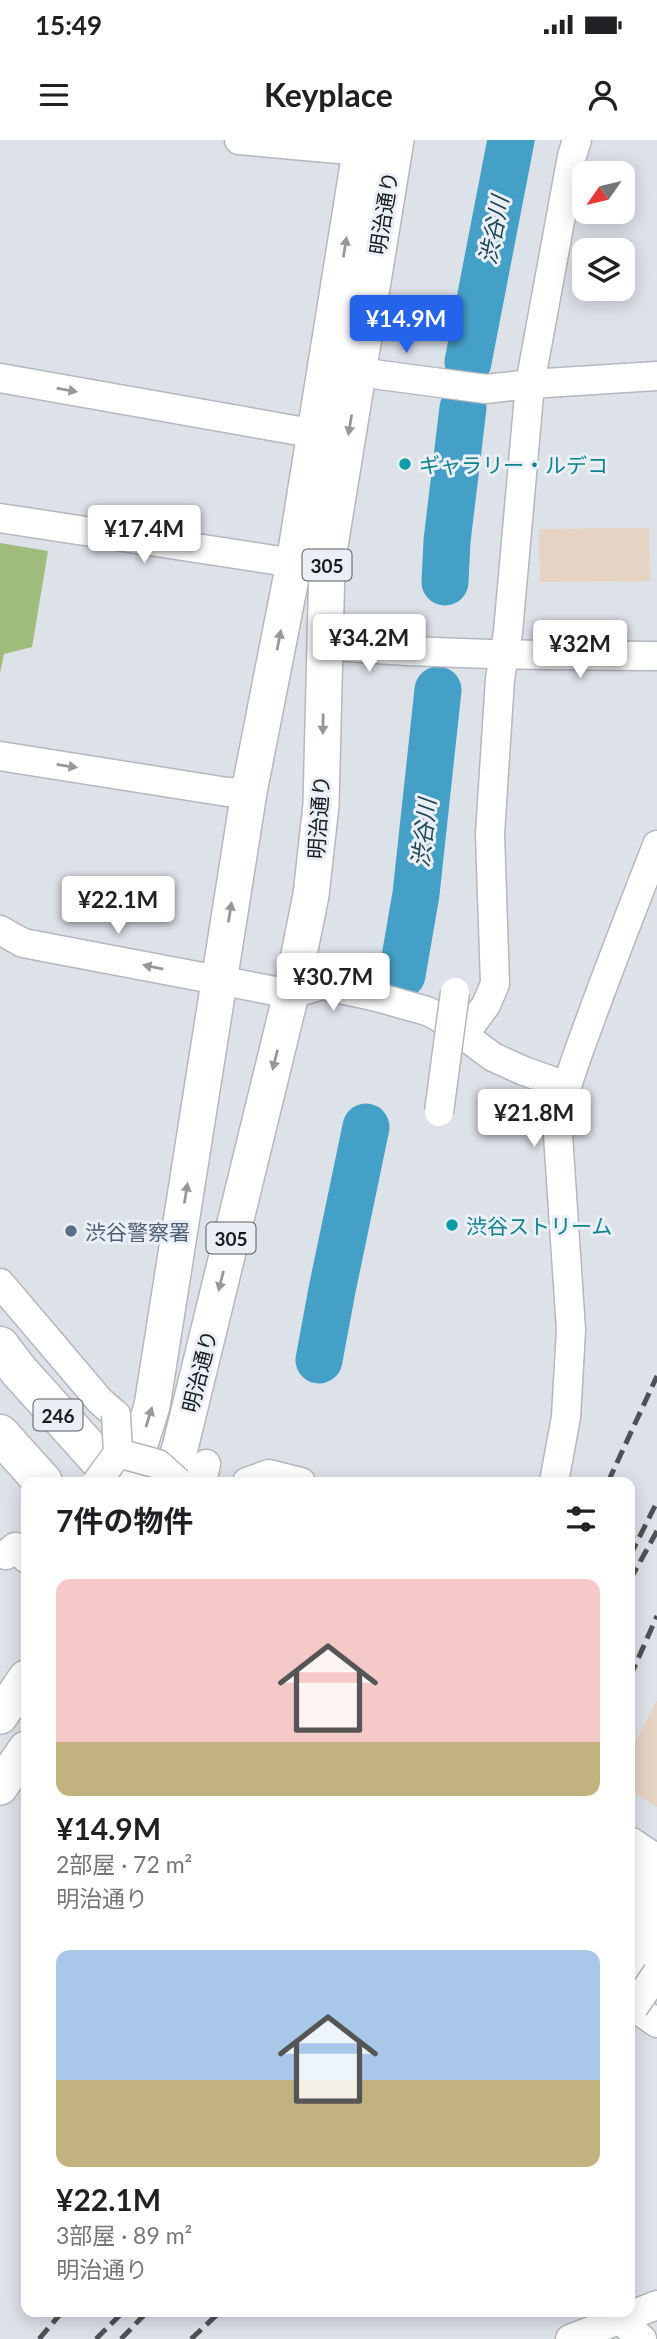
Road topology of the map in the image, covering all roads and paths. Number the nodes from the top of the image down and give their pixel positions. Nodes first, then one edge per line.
1 (239, 140) edge
2 (396, 140) edge
3 (577, 140) edge
4 (361, 146) edge
5 (358, 373) junction
6 (657, 376) edge
7 (0, 378) edge
8 (530, 384) junction
9 (318, 420) junction
10 (0, 519) edge
11 (295, 563) junction
12 (324, 645) junction
13 (503, 655) junction
14 (657, 656) edge
15 (0, 756) edge
16 (249, 792) junction
17 (657, 845) edge
18 (3, 937) edge
19 (220, 980) junction
20 (455, 992) dead end
21 (291, 994) junction
22 (463, 1036) junction
23 (566, 1086) junction
24 (439, 1112) dead end
25 (0, 1283) edge
26 (0, 1346) edge
27 (0, 1387) edge
28 (0, 1434) edge
29 (0, 1465) edge
30 (122, 1472) edge
31 (39, 1477) edge
32 (80, 1477) edge
33 (170, 1477) edge
34 (172, 1477) edge
35 (261, 1477) edge
36 (281, 1477) edge
37 (555, 1477) edge
38 (21, 1488) edge
39 (21, 1685) edge
40 (0, 1716) edge
41 (21, 1756) edge
42 (0, 1787) edge
43 (635, 1850) edge
44 (657, 1865) edge
45 (635, 1886) edge
46 (635, 1892) edge
47 (657, 1901) edge
48 (657, 1906) edge
49 (635, 1924) edge
50 (657, 1939) edge
51 (644, 1974) edge
52 (635, 2004) edge
53 (635, 2008) edge
54 (657, 2023) edge
55 (657, 2305) edge
56 (635, 2314) edge
57 (627, 2317) edge
58 (620, 2320) junction
59 (570, 2339) edge
60 (642, 2339) edge

1 - 4 street
2 - 5 main road, 明治通り / 305
3 - 8 street
9 -> 4 main road, 明治通り / 305
5 - 8 street
5 -> 12 main road, 明治通り / 305
6 - 8 street
7 -> 9 street
8 - 13 street
9 - 11 main road, 明治通り / 305
10 - 11 street
16 -> 11 main road, 明治通り / 305
12 - 13 street
12 -> 21 main road, 明治通り / 305
13 - 14 street
13 - 22 street
15 -> 16 street
19 -> 16 main road, 明治通り / 305
17 - 23 street
19 -> 18 street
19 - 21 street
30 -> 19 main road, 明治通り / 305
20 - 24 street, bridge
21 - 22 street
21 -> 33 main road, 明治通り / 305
22 - 23 street
23 - 37 street
25 - 30 street, bridge
26 - 30 highway, 246
27 - 32 highway
28 - 31 highway
29 - 38 highway
30 - 34 street, bridge
35 - 36 street
39 - 40 main road
41 - 42 main road
43 - 44 highway
45 - 47 highway
46 - 48 highway
49 - 50 highway
51 - 52 street, bridge
53 - 54 street, bridge
55 - 56 street
57 - 58 street
58 - 59 street
58 - 60 street

